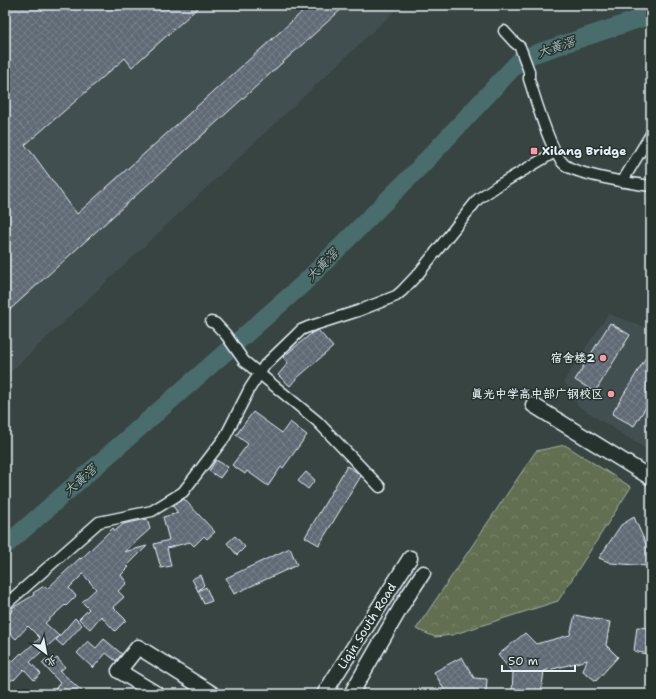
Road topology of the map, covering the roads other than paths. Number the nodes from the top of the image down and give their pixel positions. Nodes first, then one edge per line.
1 (504, 31) dead end
2 (651, 134) edge
3 (555, 152) junction
4 (622, 182) junction
5 (651, 186) edge
6 (211, 322) dead end
7 (259, 373) junction
8 (533, 404) dead end
9 (651, 478) edge
10 (380, 487) dead end
11 (410, 558) dead end
12 (423, 573) dead end
13 (5, 606) edge
14 (157, 694) edge
15 (213, 694) edge
16 (324, 694) edge
17 (351, 694) edge

1 - 3 street
2 - 4 street
3 - 4 street
3 - 7 street
4 - 5 street
6 - 7 street
7 - 10 street
7 - 13 street
8 - 9 street
11 - 16 street, Liqin South Road
12 - 17 street, Liqin South Road
14 - 15 street

